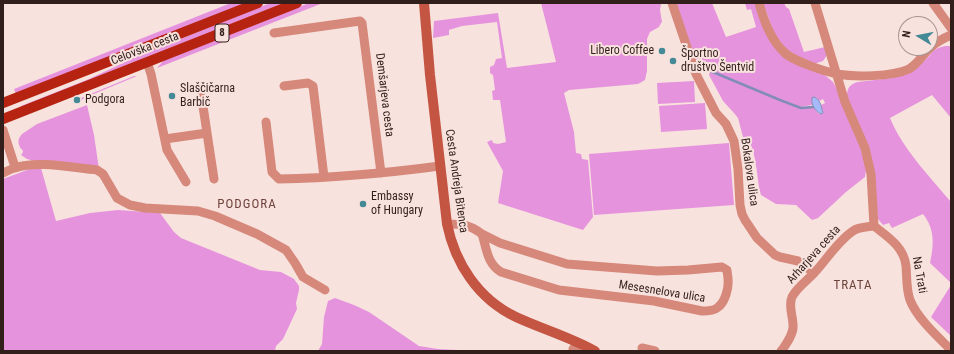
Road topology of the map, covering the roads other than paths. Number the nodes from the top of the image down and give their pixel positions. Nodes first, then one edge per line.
1 (258, 3) edge
2 (297, 3) edge
3 (424, 3) edge
4 (672, 3) edge
5 (759, 3) edge
6 (815, 3) edge
7 (933, 3) edge
8 (951, 28) edge
9 (274, 34) dead end
10 (951, 35) edge
11 (147, 62) junction
12 (837, 74) junction
13 (200, 86) dead end
14 (284, 86) dead end
15 (3, 103) edge
16 (3, 119) edge
17 (266, 122) dead end
18 (3, 130) edge
19 (207, 133) junction
20 (165, 139) junction
21 (440, 166) junction
22 (15, 167) junction
23 (3, 173) edge
24 (381, 173) junction
25 (324, 178) junction
26 (214, 179) dead end
27 (186, 182) dead end
28 (447, 224) junction
29 (874, 226) junction
30 (482, 234) junction
31 (814, 273) junction
32 (324, 290) dead end
33 (578, 347) edge
34 (642, 348) dead end
35 (951, 350) edge
36 (595, 351) edge
37 (655, 351) edge
38 (780, 351) edge

1 - 15 main road, Celovška cesta / 8
2 - 11 main road, Celovška cesta / 8
3 - 21 street, Cesta Andreja Bitenca
4 - 31 street, Bokalova ulica
5 - 12 street
6 - 12 street
7 - 8 street
9 - 24 street, Demšarjeva cesta
10 - 12 street
11 - 16 main road, Celovška cesta / 8
11 - 20 street
12 - 29 street
13 - 19 street
14 - 25 street
17 - 25 street
18 - 22 street
19 - 20 street
19 - 26 street
20 - 27 street
21 - 24 street
21 - 28 street, Cesta Andreja Bitenca
22 - 23 street
22 - 32 street
24 - 25 street
28 - 30 street, Mesesnelova ulica
28 - 33 street, Cesta Andreja Bitenca
29 - 31 street, Arharjeva cesta
29 - 35 street, Na Trati
30 - 30 street, Mesesnelova ulica
31 - 38 street, Arharjeva cesta
33 - 36 street, Cesta Andreja Bitenca
34 - 37 street

